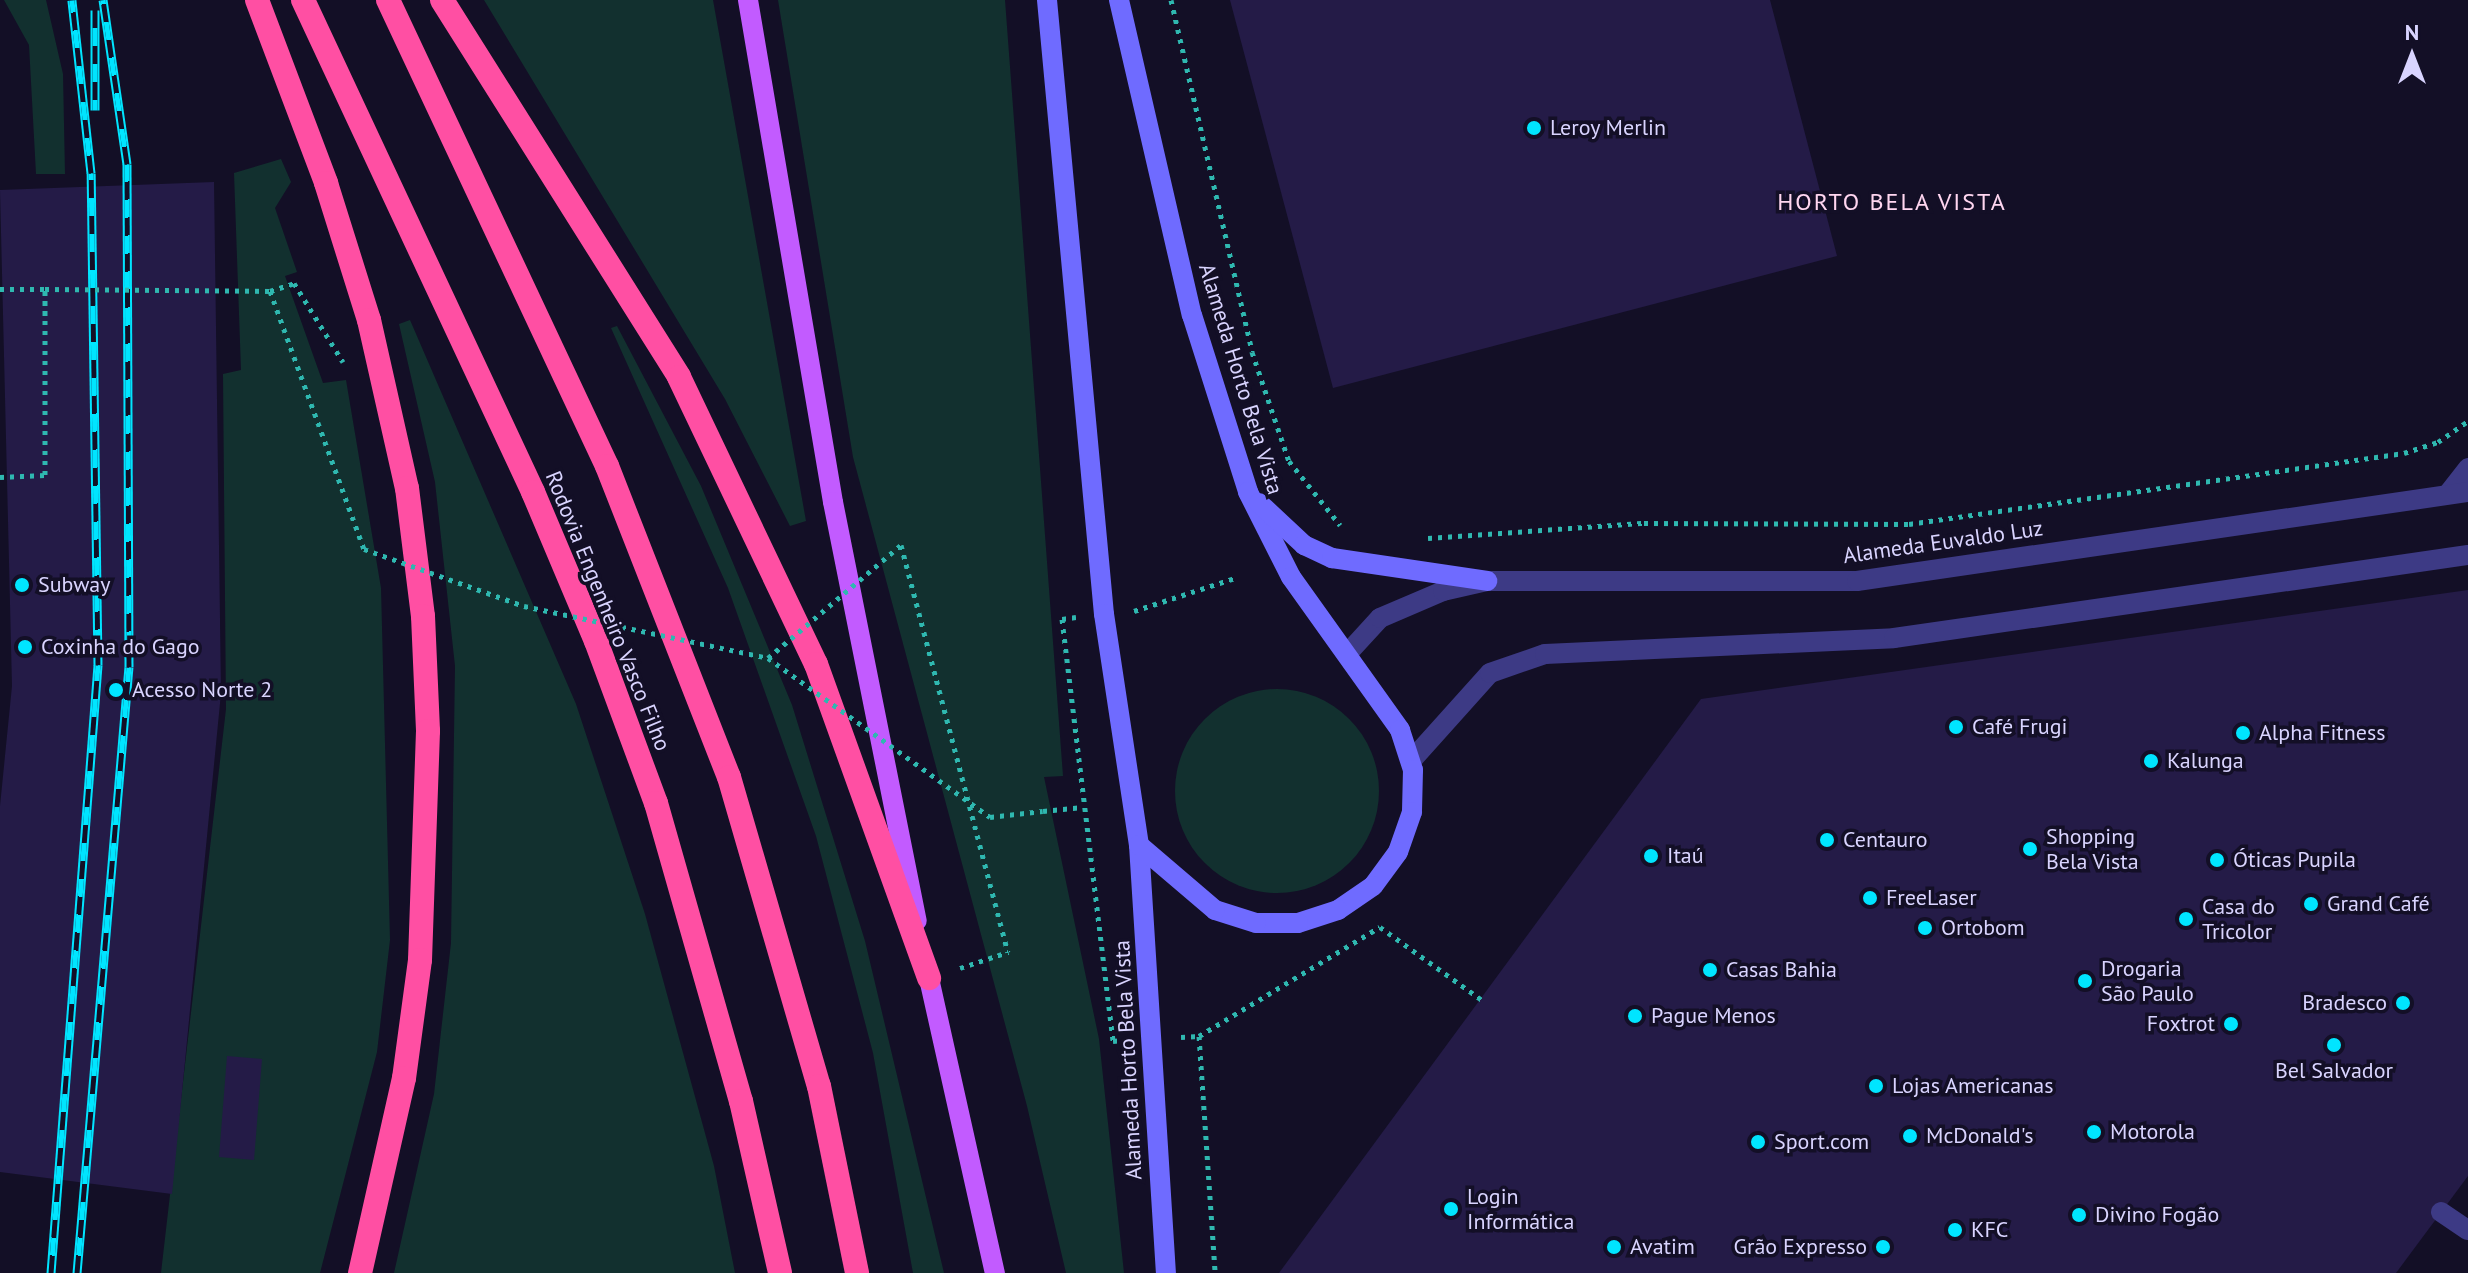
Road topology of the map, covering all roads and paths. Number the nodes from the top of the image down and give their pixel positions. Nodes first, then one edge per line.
1 (257, 0) edge
2 (303, 0) edge
3 (388, 0) edge
4 (442, 0) edge
5 (748, 0) edge
6 (1047, 0) edge
7 (1119, 0) edge
8 (1171, 0) edge
9 (0, 289) edge
10 (45, 289) junction
11 (270, 291) junction
12 (353, 377) dead end
13 (2468, 421) edge
14 (2468, 468) edge
15 (0, 477) edge
16 (1248, 492) junction
17 (2458, 493) edge
18 (1346, 528) dead end
19 (1419, 538) dead end
20 (386, 543) dead end
21 (2468, 555) edge
22 (388, 574) dead end
23 (1238, 577) dead end
24 (1487, 581) junction
25 (1104, 614) junction
26 (1347, 654) junction
27 (768, 658) junction
28 (1411, 761) junction
29 (1083, 807) junction
30 (1139, 845) junction
31 (929, 978) junction
32 (1482, 1000) dead end
33 (1150, 1038) junction
34 (2441, 1212) dead end
35 (2468, 1230) edge
36 (360, 1273) edge
37 (780, 1273) edge
38 (857, 1273) edge
39 (995, 1273) edge
40 (1166, 1273) edge
41 (1215, 1273) edge

1 - 36 highway
2 - 37 highway, Rodovia Engenheiro Vasco Filho
3 - 38 highway
4 - 31 highway
5 - 31 main road
6 - 25 street, Alameda Horto Bela Vista
7 - 16 street, Alameda Horto Bela Vista
8 - 18 path
9 - 10 path
10 - 11 path, bridge
10 - 15 path, bridge
11 - 12 path
11 - 27 path, bridge
13 - 19 path
14 - 17 street
16 - 24 street
16 - 26 street, Alameda Horto Bela Vista
17 - 24 street, Alameda Euvaldo Luz
20 - 22 path
21 - 28 street
23 - 25 path
24 - 26 street, Alameda Euvaldo Luz
25 - 29 path
25 - 30 street, Alameda Horto Bela Vista
26 - 28 street, Alameda Horto Bela Vista
27 - 29 path, bridge
27 - 31 path, bridge
28 - 30 street, Alameda Horto Bela Vista
29 - 33 path
30 - 33 street, Alameda Horto Bela Vista
31 - 39 main road
32 - 41 path
33 - 40 street, Alameda Horto Bela Vista
34 - 35 street

